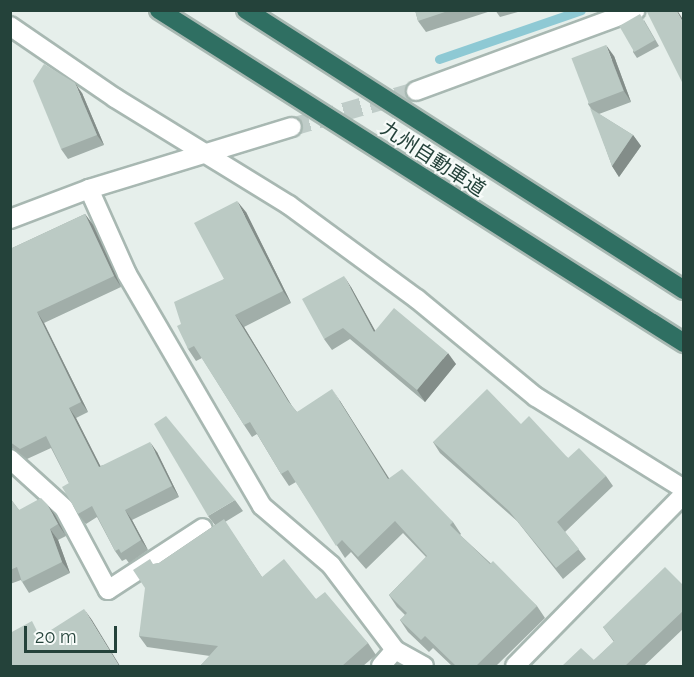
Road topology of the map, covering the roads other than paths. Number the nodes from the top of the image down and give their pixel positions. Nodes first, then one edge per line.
1 (159, 10) edge
2 (246, 10) edge
3 (636, 10) edge
4 (10, 26) edge
5 (416, 91) tunnel mouth
6 (292, 128) tunnel mouth
7 (207, 154) junction
8 (89, 189) junction
9 (10, 219) edge
10 (684, 290) edge
11 (684, 343) edge
12 (10, 459) edge
13 (684, 489) edge
14 (684, 494) edge
15 (203, 528) dead end
16 (395, 650) junction
17 (381, 666) edge
18 (424, 666) edge
19 (515, 666) edge

1 - 11 highway, 九州自動車道
2 - 10 highway, 九州自動車道
3 - 5 street
4 - 7 street
6 - 7 street
7 - 8 street
7 - 13 street
8 - 9 street
8 - 16 street
12 - 15 street
14 - 19 street
16 - 17 street
16 - 18 street

